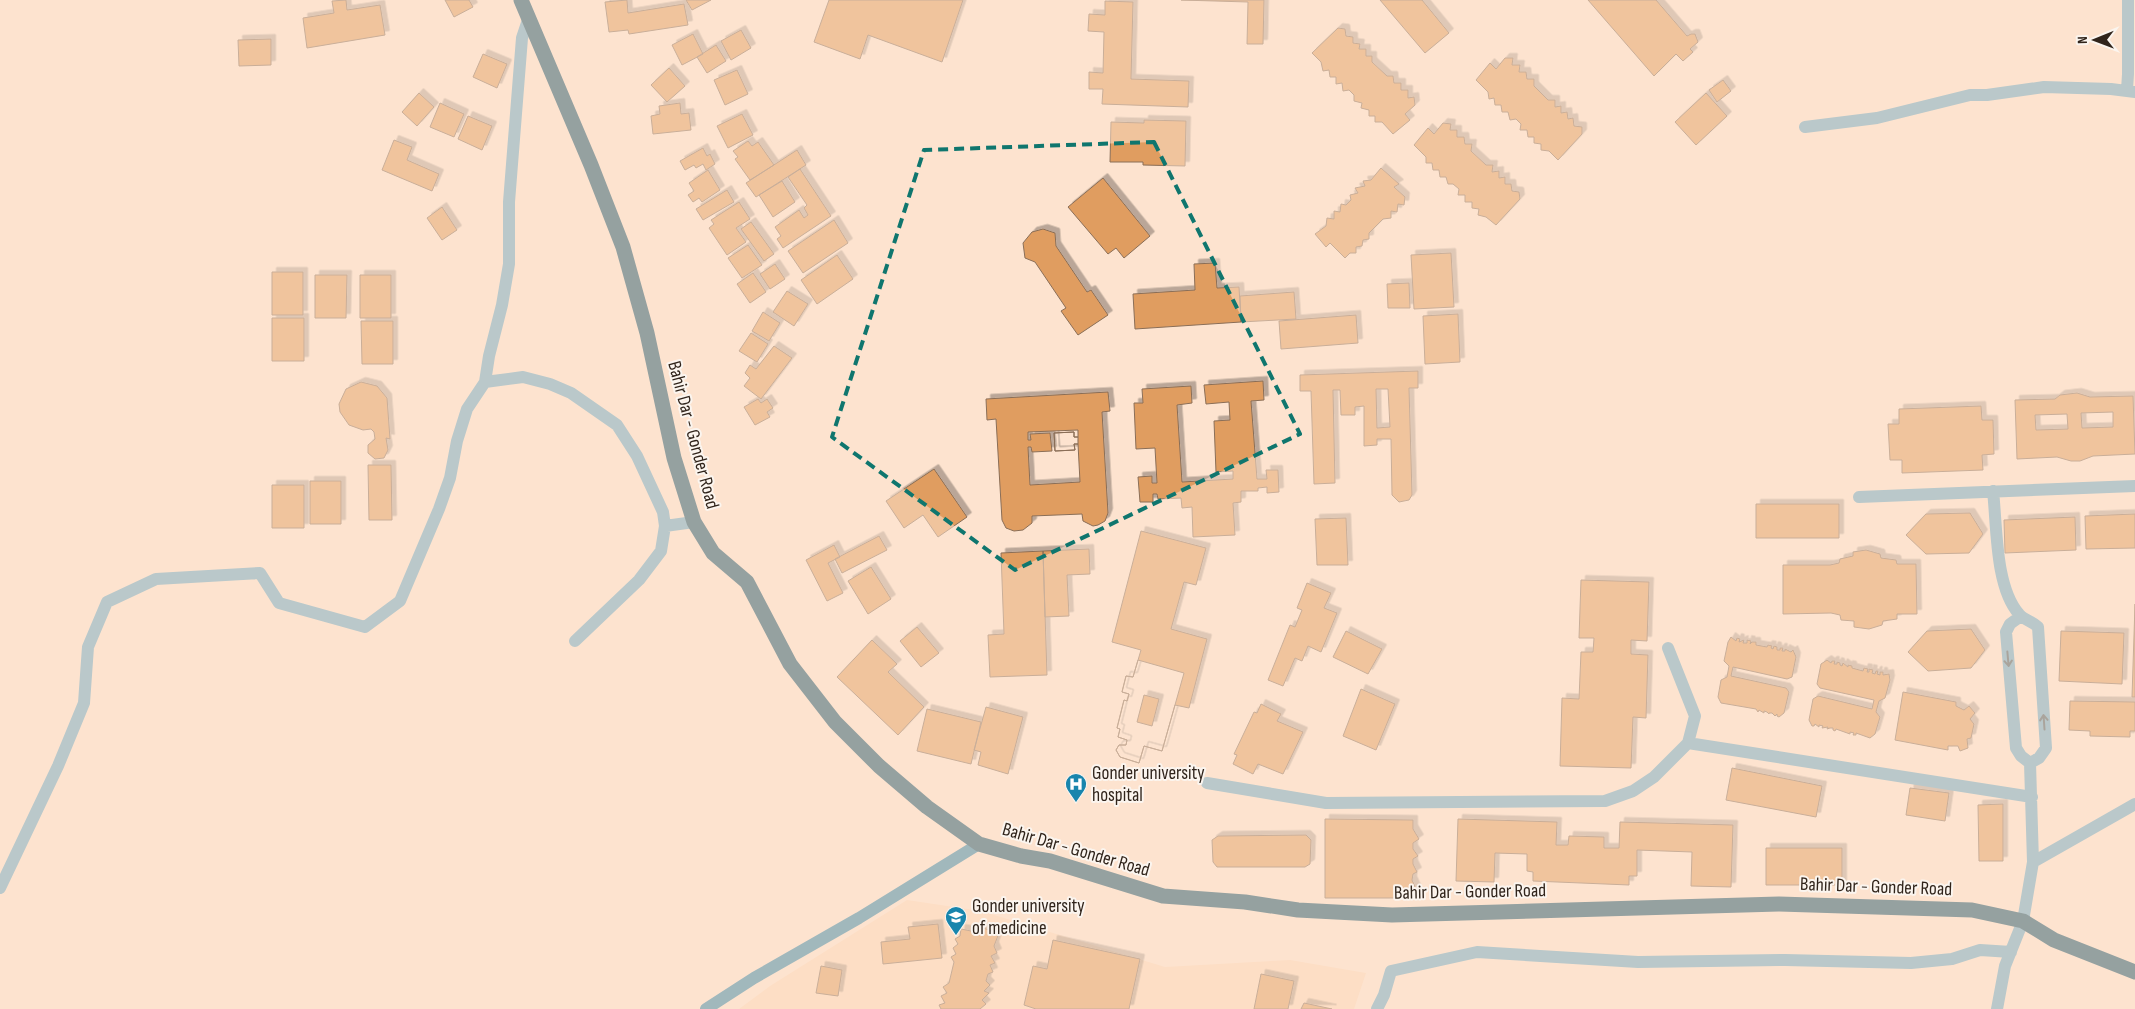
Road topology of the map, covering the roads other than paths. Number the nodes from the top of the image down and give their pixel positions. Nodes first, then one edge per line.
1 (521, 0) edge
2 (2128, 0) edge
3 (528, 20) junction
4 (2131, 91) edge
5 (1805, 127) dead end
6 (485, 382) junction
7 (2135, 486) edge
8 (1993, 491) junction
9 (1859, 497) dead end
10 (694, 522) junction
11 (665, 526) junction
12 (2020, 616) junction
13 (575, 641) dead end
14 (1668, 648) dead end
15 (1688, 743) junction
16 (2030, 763) junction
17 (1207, 783) dead end
18 (2032, 797) junction
19 (2135, 804) edge
20 (980, 844) junction
21 (2033, 862) junction
22 (0, 888) edge
23 (2023, 921) junction
24 (2011, 952) junction
25 (2135, 972) edge
26 (706, 1009) edge
27 (1377, 1009) edge
28 (1997, 1009) edge

1 - 3 highway, Bahir Dar - Gonder Road
2 - 4 street
3 - 6 street
3 - 10 highway, Bahir Dar - Gonder Road
4 - 5 street
6 - 11 street
6 - 22 street
7 - 8 street
8 - 9 street
8 - 12 street
10 - 11 street
10 - 20 highway, Bahir Dar - Gonder Road
11 - 13 street
12 -> 16 street
16 -> 12 street
14 - 15 street
15 - 17 street
15 - 18 street
16 - 18 street
18 - 21 street
19 - 21 street
20 - 23 highway, Bahir Dar - Gonder Road
20 - 26 street
21 - 23 street
23 - 24 street
23 - 25 highway, Bahir Dar - Gonder Road
24 - 27 street
24 - 28 street

